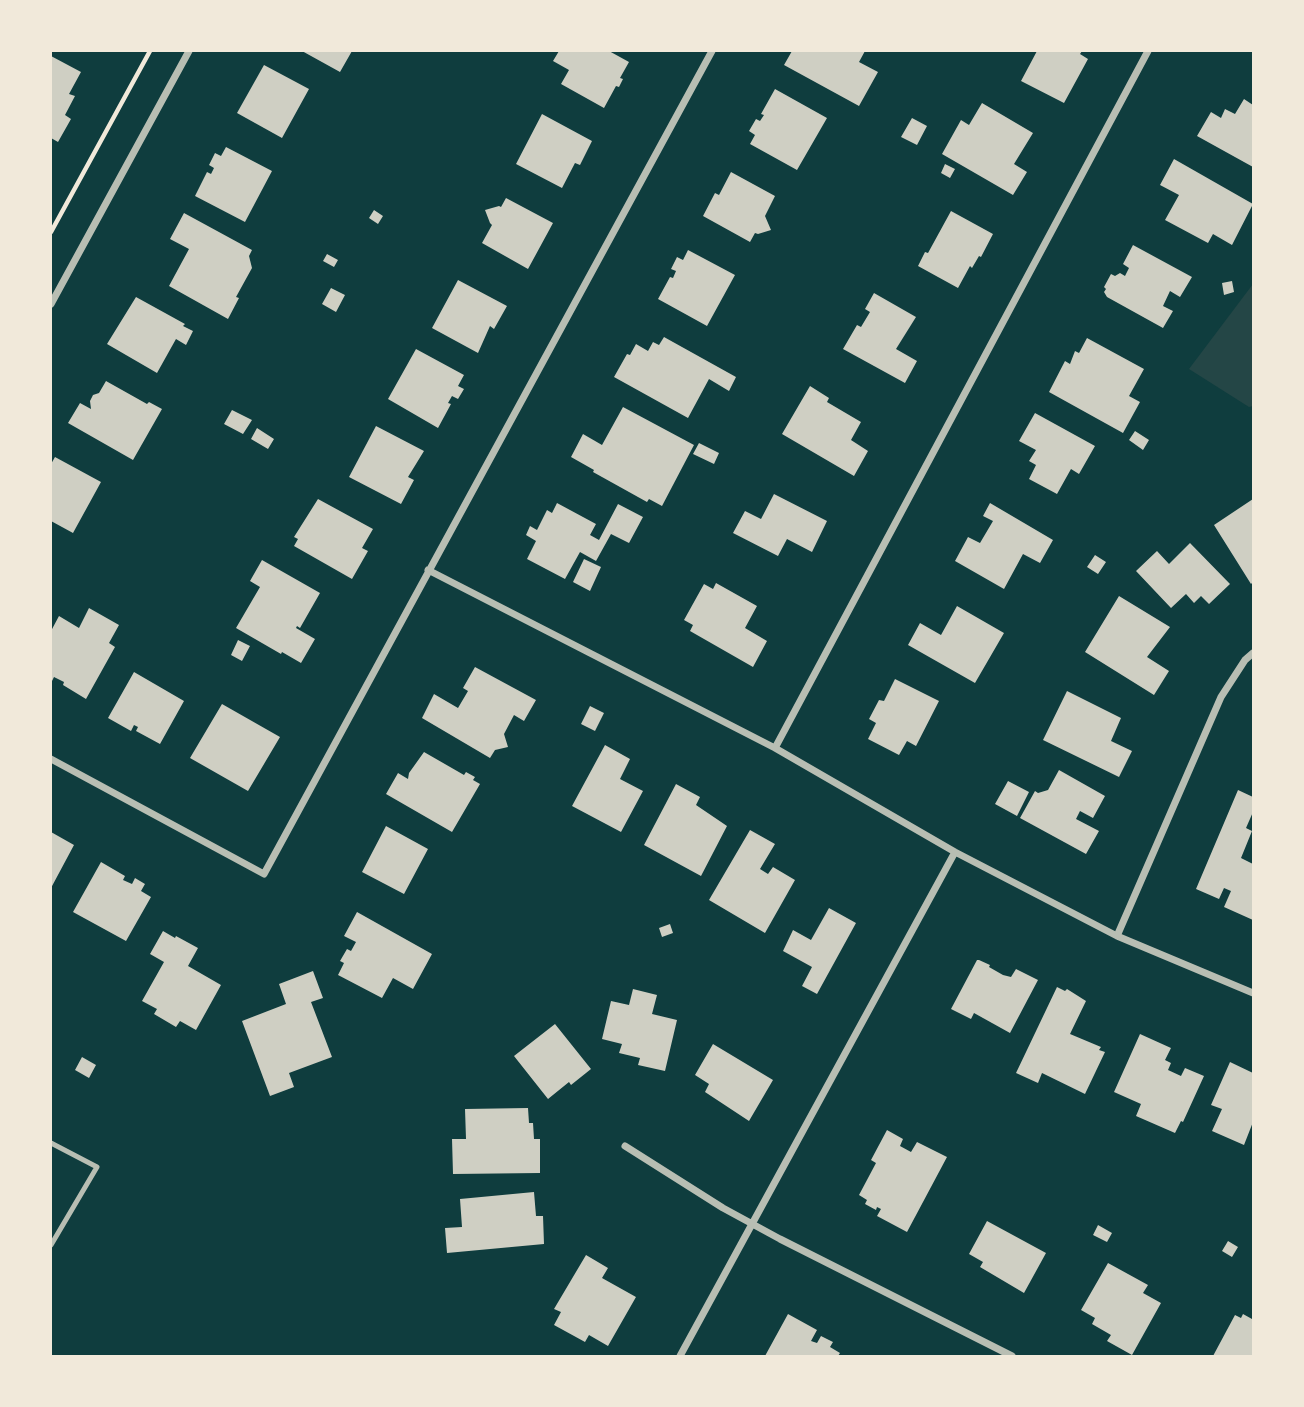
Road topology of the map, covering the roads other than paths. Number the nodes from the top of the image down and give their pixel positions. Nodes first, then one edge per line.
1 (189, 51) edge
2 (712, 51) edge
3 (1148, 51) edge
4 (51, 304) edge
5 (428, 570) junction
6 (1253, 653) edge
7 (775, 748) junction
8 (51, 758) edge
9 (955, 852) junction
10 (1117, 936) junction
11 (1253, 993) edge
12 (51, 1143) edge
13 (625, 1146) dead end
14 (753, 1224) junction
15 (51, 1245) edge
16 (680, 1356) edge
17 (1012, 1356) edge

1 - 4 street
2 - 5 street
3 - 7 street
5 - 7 street
5 - 8 street
6 - 10 street
7 - 9 street
9 - 10 street
9 - 14 street
10 - 11 street
12 - 15 lane
13 - 14 street
14 - 16 street
14 - 17 street

